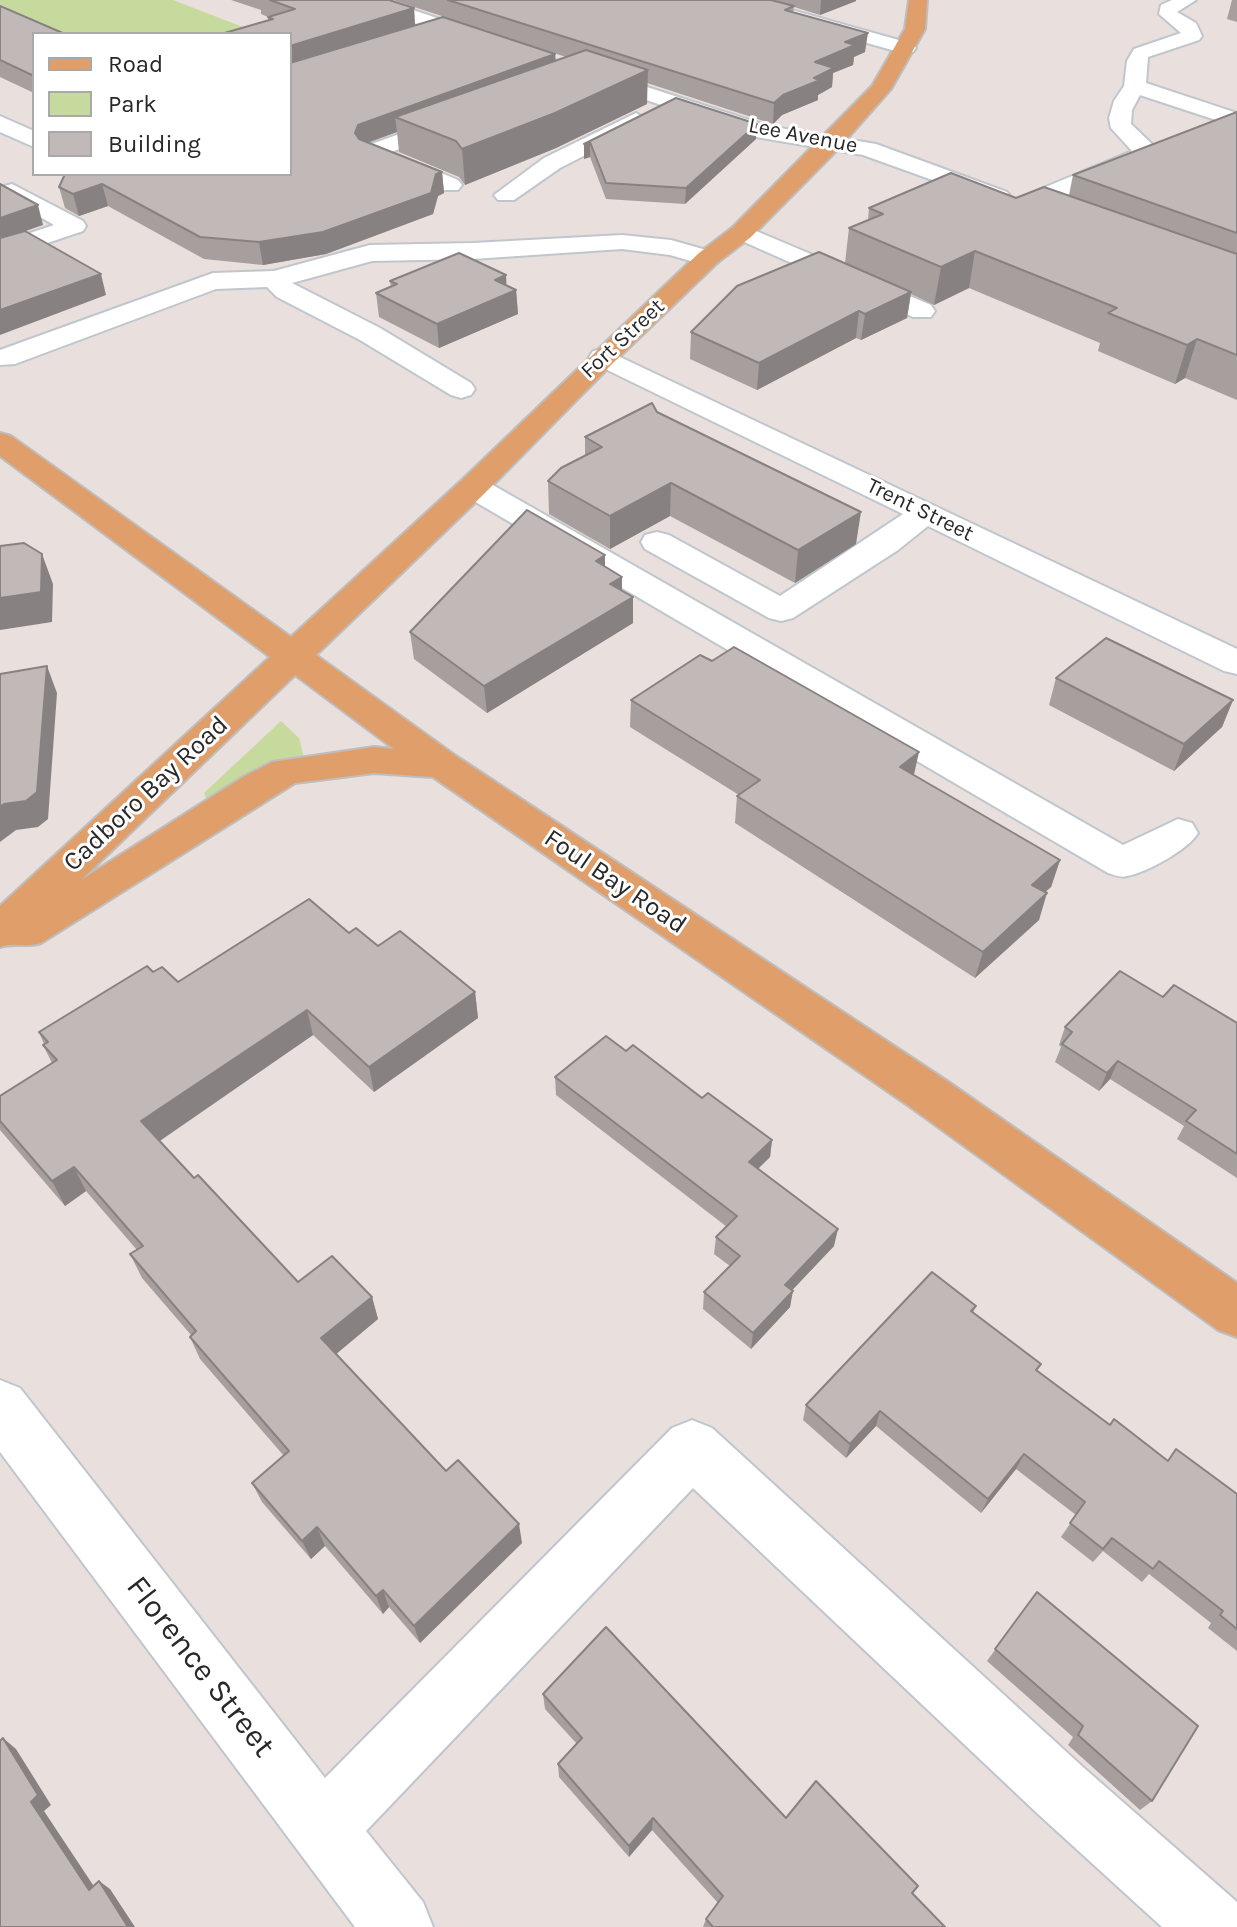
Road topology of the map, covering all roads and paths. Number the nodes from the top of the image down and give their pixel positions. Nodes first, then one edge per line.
1 (364, 0) edge
2 (735, 0) edge
3 (918, 0) edge
4 (1187, 0) edge
5 (444, 27) junction
6 (1217, 34) dead end
7 (409, 38) edge
8 (1187, 40) junction
9 (501, 45) edge
10 (906, 48) junction
11 (575, 73) edge
12 (1126, 88) junction
13 (673, 102) junction
14 (469, 116) edge
15 (1237, 120) edge
16 (0, 123) edge
17 (831, 143) junction
18 (32, 152) edge
19 (1043, 179) dead end
20 (450, 185) edge
21 (1066, 187) junction
22 (12, 191) edge
23 (506, 195) dead end
24 (1021, 206) junction
25 (1050, 216) edge
26 (500, 225) dead end
27 (742, 232) junction
28 (566, 244) junction
29 (0, 251) edge
30 (708, 258) junction
31 (274, 279) junction
32 (922, 311) edge
33 (603, 357) junction
34 (5, 358) dead end
35 (461, 389) dead end
36 (0, 442) edge
37 (473, 487) junction
38 (926, 512) junction
39 (657, 542) dead end
40 (293, 657) junction
41 (1237, 663) edge
42 (442, 765) junction
43 (1178, 833) dead end
44 (0, 931) edge
45 (0, 948) edge
46 (1237, 1313) edge
47 (9, 1437) edge
48 (323, 1828) junction
49 (398, 1927) edge
50 (1213, 1927) edge

1 - 5 street
2 - 10 street
3 - 10 main road, Fort Street
4 - 8 street
5 - 7 street
5 - 9 street
6 - 8 street
8 - 12 street
10 - 17 main road, Fort Street
11 - 13 street, Lee Avenue
12 - 15 street
12 - 21 street
13 - 17 street, Lee Avenue
13 - 23 street
14 - 20 street
16 - 18 street
17 - 24 street, Lee Avenue
17 - 27 main road, Fort Street
19 - 21 street
21 - 24 street
22 - 29 street
24 - 25 street, Lee Avenue
26 - 28 street
27 - 30 main road, Fort Street
27 - 32 street
28 - 30 street
28 - 31 street
30 - 33 main road, Fort Street
31 - 34 street
31 - 35 street
33 - 37 main road, Fort Street
33 - 38 street, Trent Street
36 - 40 main road, Foul Bay Road
37 - 40 main road, Fort Street
37 - 43 street
38 - 39 street
38 - 41 street, Trent Street
40 - 42 main road, Foul Bay Road
40 - 44 main road, Cadboro Bay Road
42 - 45 main road
42 - 46 main road, Foul Bay Road
47 - 48 street, Florence Street
48 - 49 street, Florence Street
48 - 50 street

